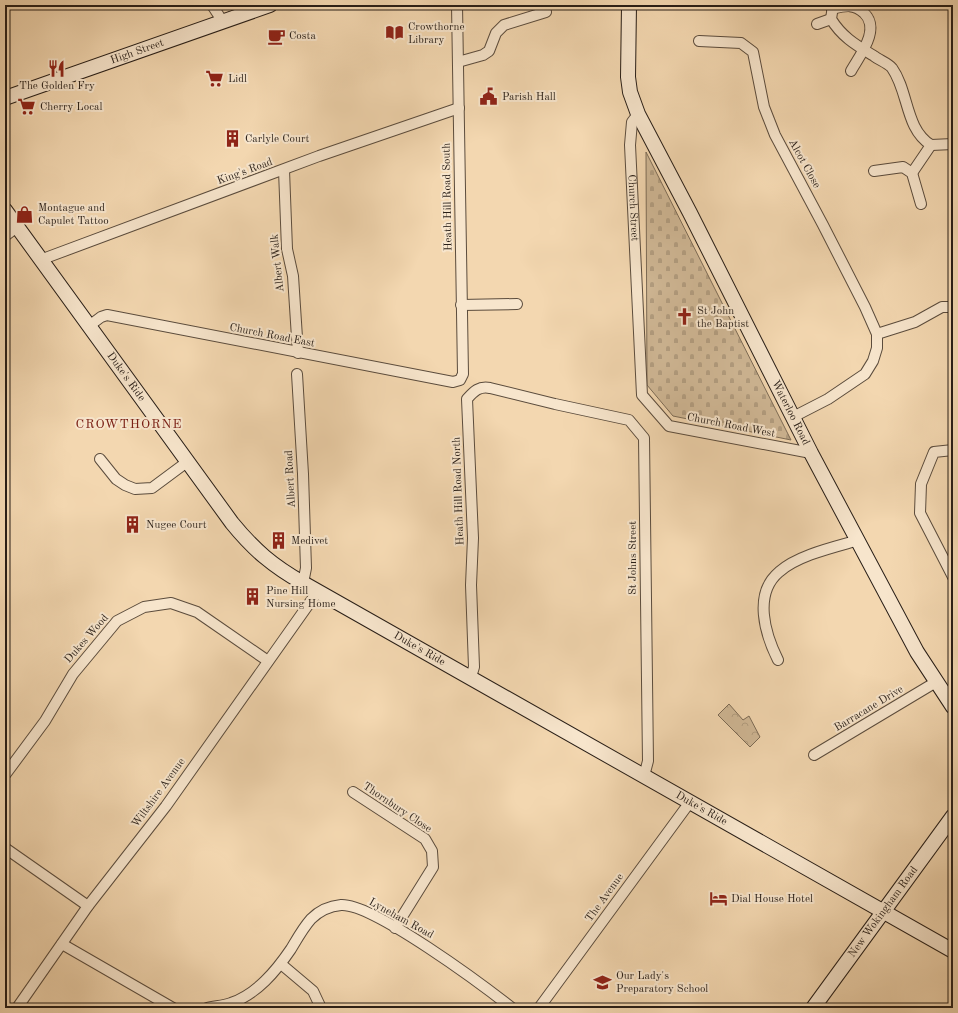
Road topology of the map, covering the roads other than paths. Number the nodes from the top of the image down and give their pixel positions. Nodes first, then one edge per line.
1 (212, 5) edge
2 (270, 5) edge
3 (457, 5) edge
4 (543, 5) edge
5 (629, 5) edge
6 (832, 11) edge
7 (223, 22) junction
8 (817, 24) dead end
9 (699, 41) dead end
10 (864, 50) junction
11 (458, 62) junction
12 (850, 71) dead end
13 (5, 98) edge
14 (459, 108) junction
15 (638, 114) junction
16 (953, 144) edge
17 (931, 145) junction
18 (284, 170) junction
19 (874, 171) dead end
20 (912, 173) junction
21 (921, 204) dead end
22 (5, 210) edge
23 (17, 227) junction
24 (5, 236) edge
25 (40, 260) junction
26 (517, 304) dead end
27 (461, 305) junction
28 (953, 307) edge
29 (89, 326) junction
30 (876, 334) junction
31 (298, 353) junction
32 (297, 374) dead end
33 (453, 382) joint
34 (555, 404) joint
35 (654, 410) joint
36 (793, 417) junction
37 (953, 450) edge
38 (811, 453) junction
39 (100, 459) dead end
40 (187, 462) junction
41 (859, 540) junction
42 (953, 577) edge
43 (303, 583) junction
44 (318, 591) junction
45 (778, 660) dead end
46 (268, 661) junction
47 (471, 678) junction
48 (936, 682) junction
49 (953, 707) edge
50 (814, 756) dead end
51 (5, 775) edge
52 (644, 776) junction
53 (353, 792) dead end
54 (690, 802) junction
55 (953, 816) edge
56 (5, 848) edge
57 (88, 906) junction
58 (882, 911) junction
59 (395, 928) junction
60 (62, 944) junction
61 (953, 951) edge
62 (281, 964) junction
63 (17, 1008) edge
64 (173, 1008) edge
65 (207, 1008) edge
66 (321, 1008) edge
67 (512, 1008) edge
68 (539, 1008) edge
69 (813, 1008) edge

1 - 7 street
2 - 7 street, High Street
3 - 11 street, Heath Hill Road South
4 - 11 street
5 - 15 street
6 - 8 street
6 - 10 street
6 - 10 street
7 - 13 street, High Street
9 - 30 street, Alcot Close
10 - 12 street
10 - 17 street
11 - 14 street, Heath Hill Road South
14 - 18 street, King's Road
14 - 27 street, Heath Hill Road South
15 - 35 street, Church Street
15 - 36 street, Waterloo Road
16 - 17 street
17 - 20 street
18 - 25 street, King's Road
18 - 31 street, Albert Walk
19 - 20 street
20 - 21 street
22 - 23 street, Duke's Ride
23 - 24 street
23 - 25 street, Duke's Ride
25 - 29 street, Duke's Ride
26 - 27 street
27 - 33 street, Heath Hill Road South
28 - 30 street
29 - 31 street, Church Road East
29 - 40 street, Duke's Ride
30 - 36 street, Alcot Close
31 - 33 street, Church Road East
32 - 43 street, Albert Road
34 - 47 street, Heath Hill Road North
34 - 52 street, St Johns Street
35 - 38 street, Church Road West
36 - 38 street, Waterloo Road
37 - 42 street
38 - 41 street, Waterloo Road
39 - 40 street
40 - 43 street, Duke's Ride
41 - 45 street
41 - 48 street, Waterloo Road
43 - 44 street, Duke's Ride
44 - 46 street, Wiltshire Avenue
44 - 47 street, Duke's Ride
46 - 51 street, Dukes Wood
46 - 57 street, Wiltshire Avenue
47 - 52 street, Duke's Ride
48 - 49 street, Waterloo Road
48 - 50 street, Barracane Drive
52 - 54 street, Duke's Ride
53 - 59 street, Thornbury Close
54 - 58 street, Duke's Ride
54 - 68 street, The Avenue
55 - 58 street, New Wokingham Road
56 - 57 street
57 - 60 street, Wiltshire Avenue
58 - 61 street, Duke's Ride
58 - 69 street, New Wokingham Road
59 - 62 street, Lyneham Road
59 - 67 street, Lyneham Road
60 - 63 street, Wiltshire Avenue
60 - 64 street
62 - 65 street, Lyneham Road
62 - 66 street

